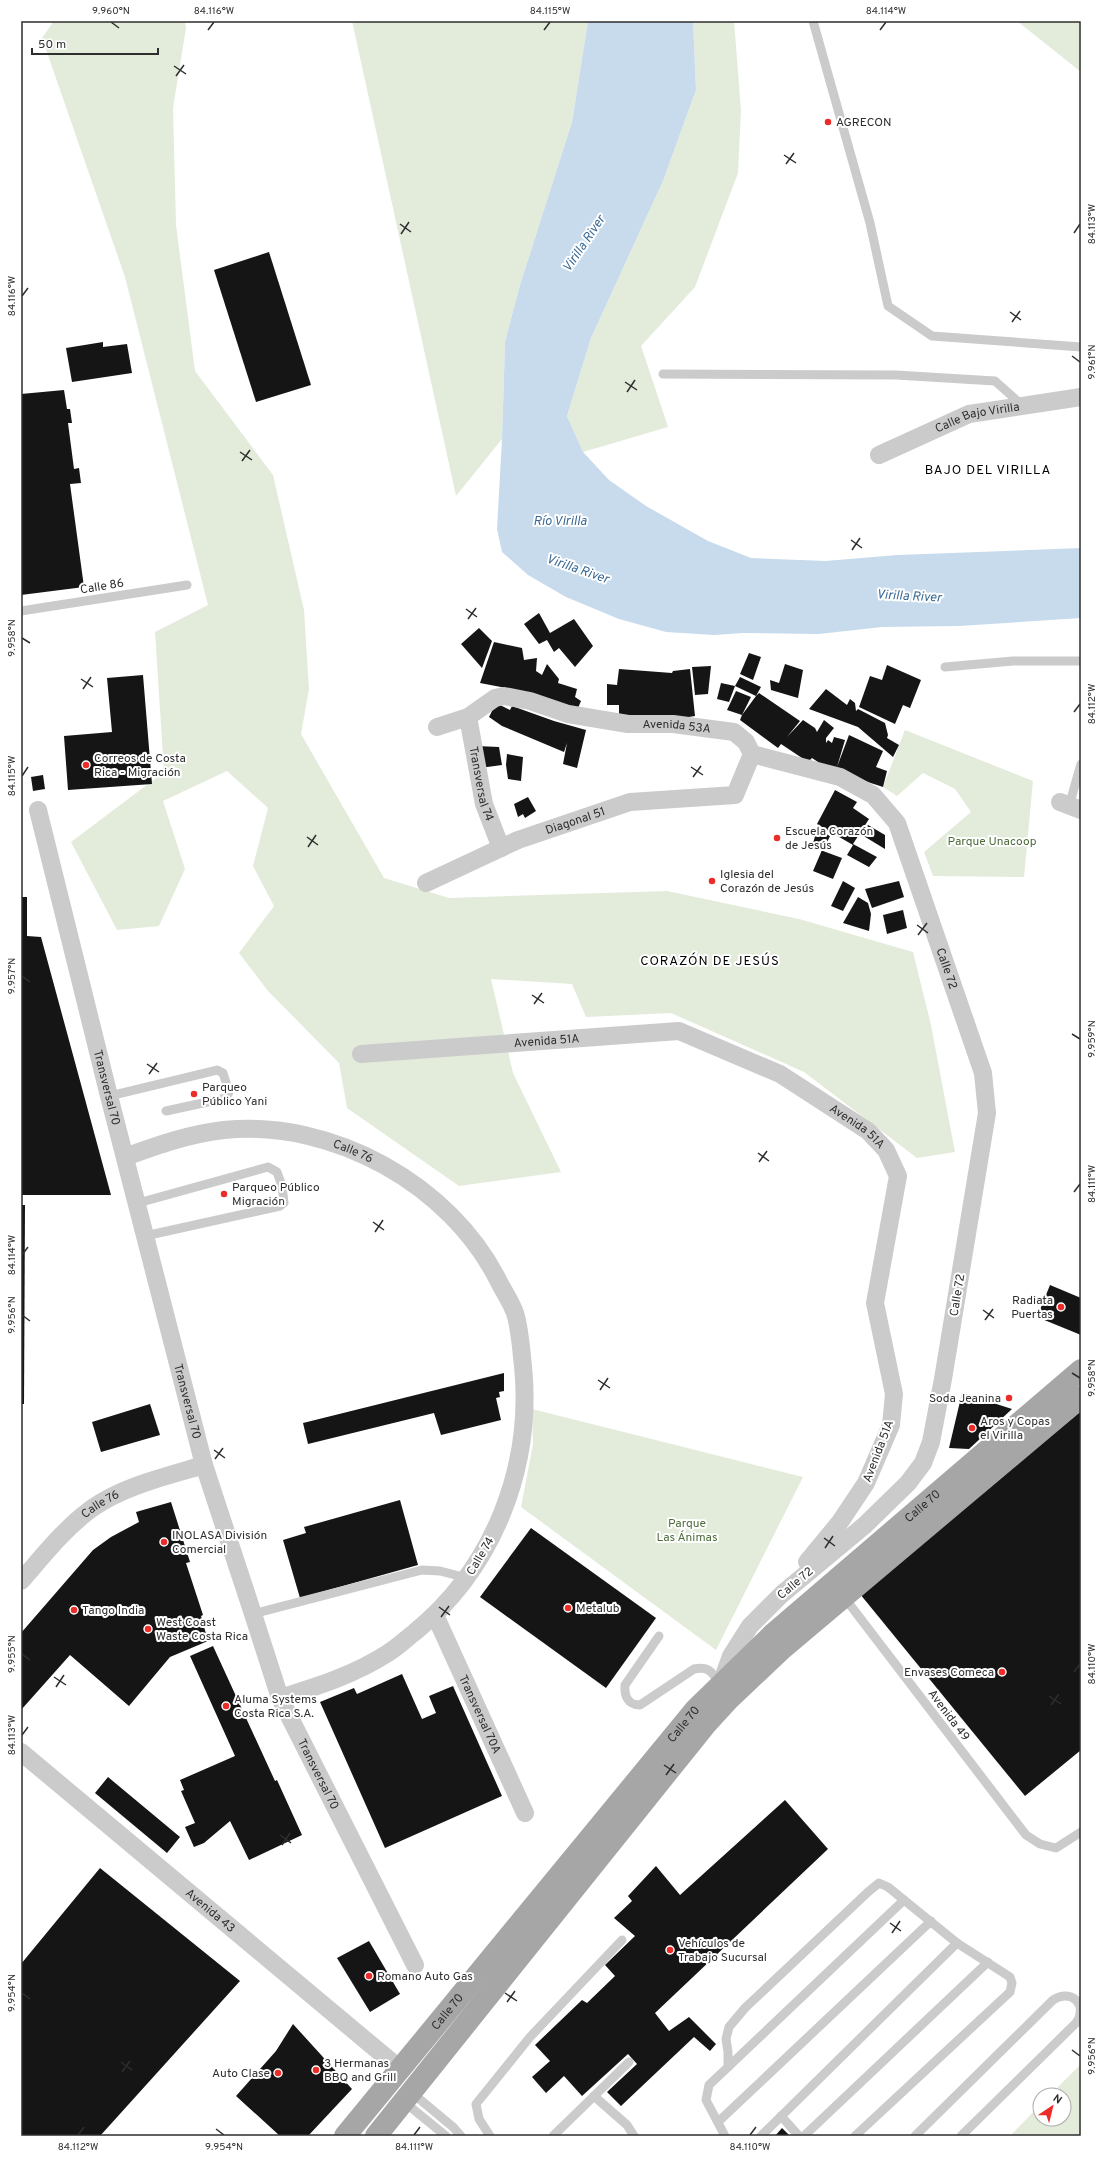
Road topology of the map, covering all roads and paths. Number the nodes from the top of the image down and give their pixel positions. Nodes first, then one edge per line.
1 (813, 21) edge
2 (1081, 347) edge
3 (663, 374) dead end
4 (1081, 397) edge
5 (1023, 406) junction
6 (879, 455) dead end
7 (188, 585) dead end
8 (21, 611) edge
9 (1081, 661) edge
10 (946, 667) dead end
11 (468, 717) junction
12 (437, 727) dead end
13 (752, 754) junction
14 (1081, 764) edge
15 (1070, 806) edge
16 (38, 810) dead end
17 (501, 848) junction
18 (426, 883) dead end
19 (361, 1054) dead end
20 (109, 1096) junction
21 (166, 1111) dead end
22 (125, 1157) junction
23 (138, 1203) junction
24 (145, 1236) junction
25 (515, 1313) joint
26 (1081, 1370) edge
27 (1081, 1397) edge
28 (204, 1465) junction
29 (467, 1578) junction
30 (21, 1581) edge
31 (782, 1594) junction
32 (844, 1596) junction
33 (253, 1614) junction
34 (435, 1615) junction
35 (659, 1636) dead end
36 (725, 1687) junction
37 (280, 1698) junction
38 (21, 1752) edge
39 (525, 1813) dead end
40 (1081, 1832) edge
41 (904, 1900) junction
42 (931, 1922) junction
43 (622, 1940) dead end
44 (957, 1943) junction
45 (988, 1962) junction
46 (415, 1965) dead end
47 (629, 2062) dead end
48 (728, 2067) junction
49 (400, 2069) junction
50 (594, 2096) junction
51 (407, 2097) junction
52 (781, 2116) junction
53 (718, 2122) junction
54 (345, 2136) edge
55 (376, 2136) edge
56 (446, 2136) edge
57 (461, 2136) edge
58 (490, 2136) edge
59 (553, 2136) edge
60 (634, 2136) edge
61 (725, 2136) edge
62 (761, 2136) edge
63 (799, 2136) edge
64 (804, 2136) edge
65 (855, 2136) edge
66 (915, 2136) edge
67 (961, 2136) edge

1 - 2 lane
3 - 5 lane
4 - 5 street, Calle Bajo Virilla
5 - 6 street, Calle Bajo Virilla
7 - 8 lane, Calle 86
9 - 10 lane
11 - 12 street, Avenida 53A
11 - 13 street, Avenida 53A
11 - 17 street, Transversal 74
13 - 17 street, Diagonal 51
13 - 31 street, Calle 72
14 - 15 lane
16 - 20 street, Transversal 70
17 - 18 street, Diagonal 51
19 - 31 street, Avenida 51A
20 - 21 lane
20 - 22 street, Transversal 70
22 - 23 street, Transversal 70
22 - 25 street, Calle 76
23 - 24 street, Transversal 70
23 - 24 lane
24 - 28 street, Transversal 70
25 - 29 street, Calle 74
26 - 36 main road, Calle 70
27 - 32 main road, Calle 70
28 - 30 street, Calle 76
28 - 33 street, Transversal 70
29 - 33 lane
29 - 34 street, Calle 74
31 - 36 street, Calle 72
32 - 36 main road, Calle 70
32 - 40 lane, Avenida 49
33 - 37 street, Transversal 70
34 - 37 street, Calle 74
34 - 39 street, Transversal 70A
35 - 36 lane
36 - 49 main road, Calle 70
36 - 51 main road, Calle 70
37 - 46 street, Transversal 70
38 - 49 street, Avenida 43
41 - 42 lane
41 - 48 lane
41 - 48 lane
42 - 44 lane
42 - 53 lane
43 - 58 lane
44 - 45 lane
44 - 52 lane
45 - 64 lane
45 - 65 lane
47 - 50 lane
48 - 53 lane
49 - 54 main road, Calle 70
50 - 59 lane
50 - 60 lane
51 - 55 main road, Calle 70
51 - 56 lane
51 - 57 lane
52 - 62 lane
52 - 63 lane
53 - 61 lane
66 - 67 lane

